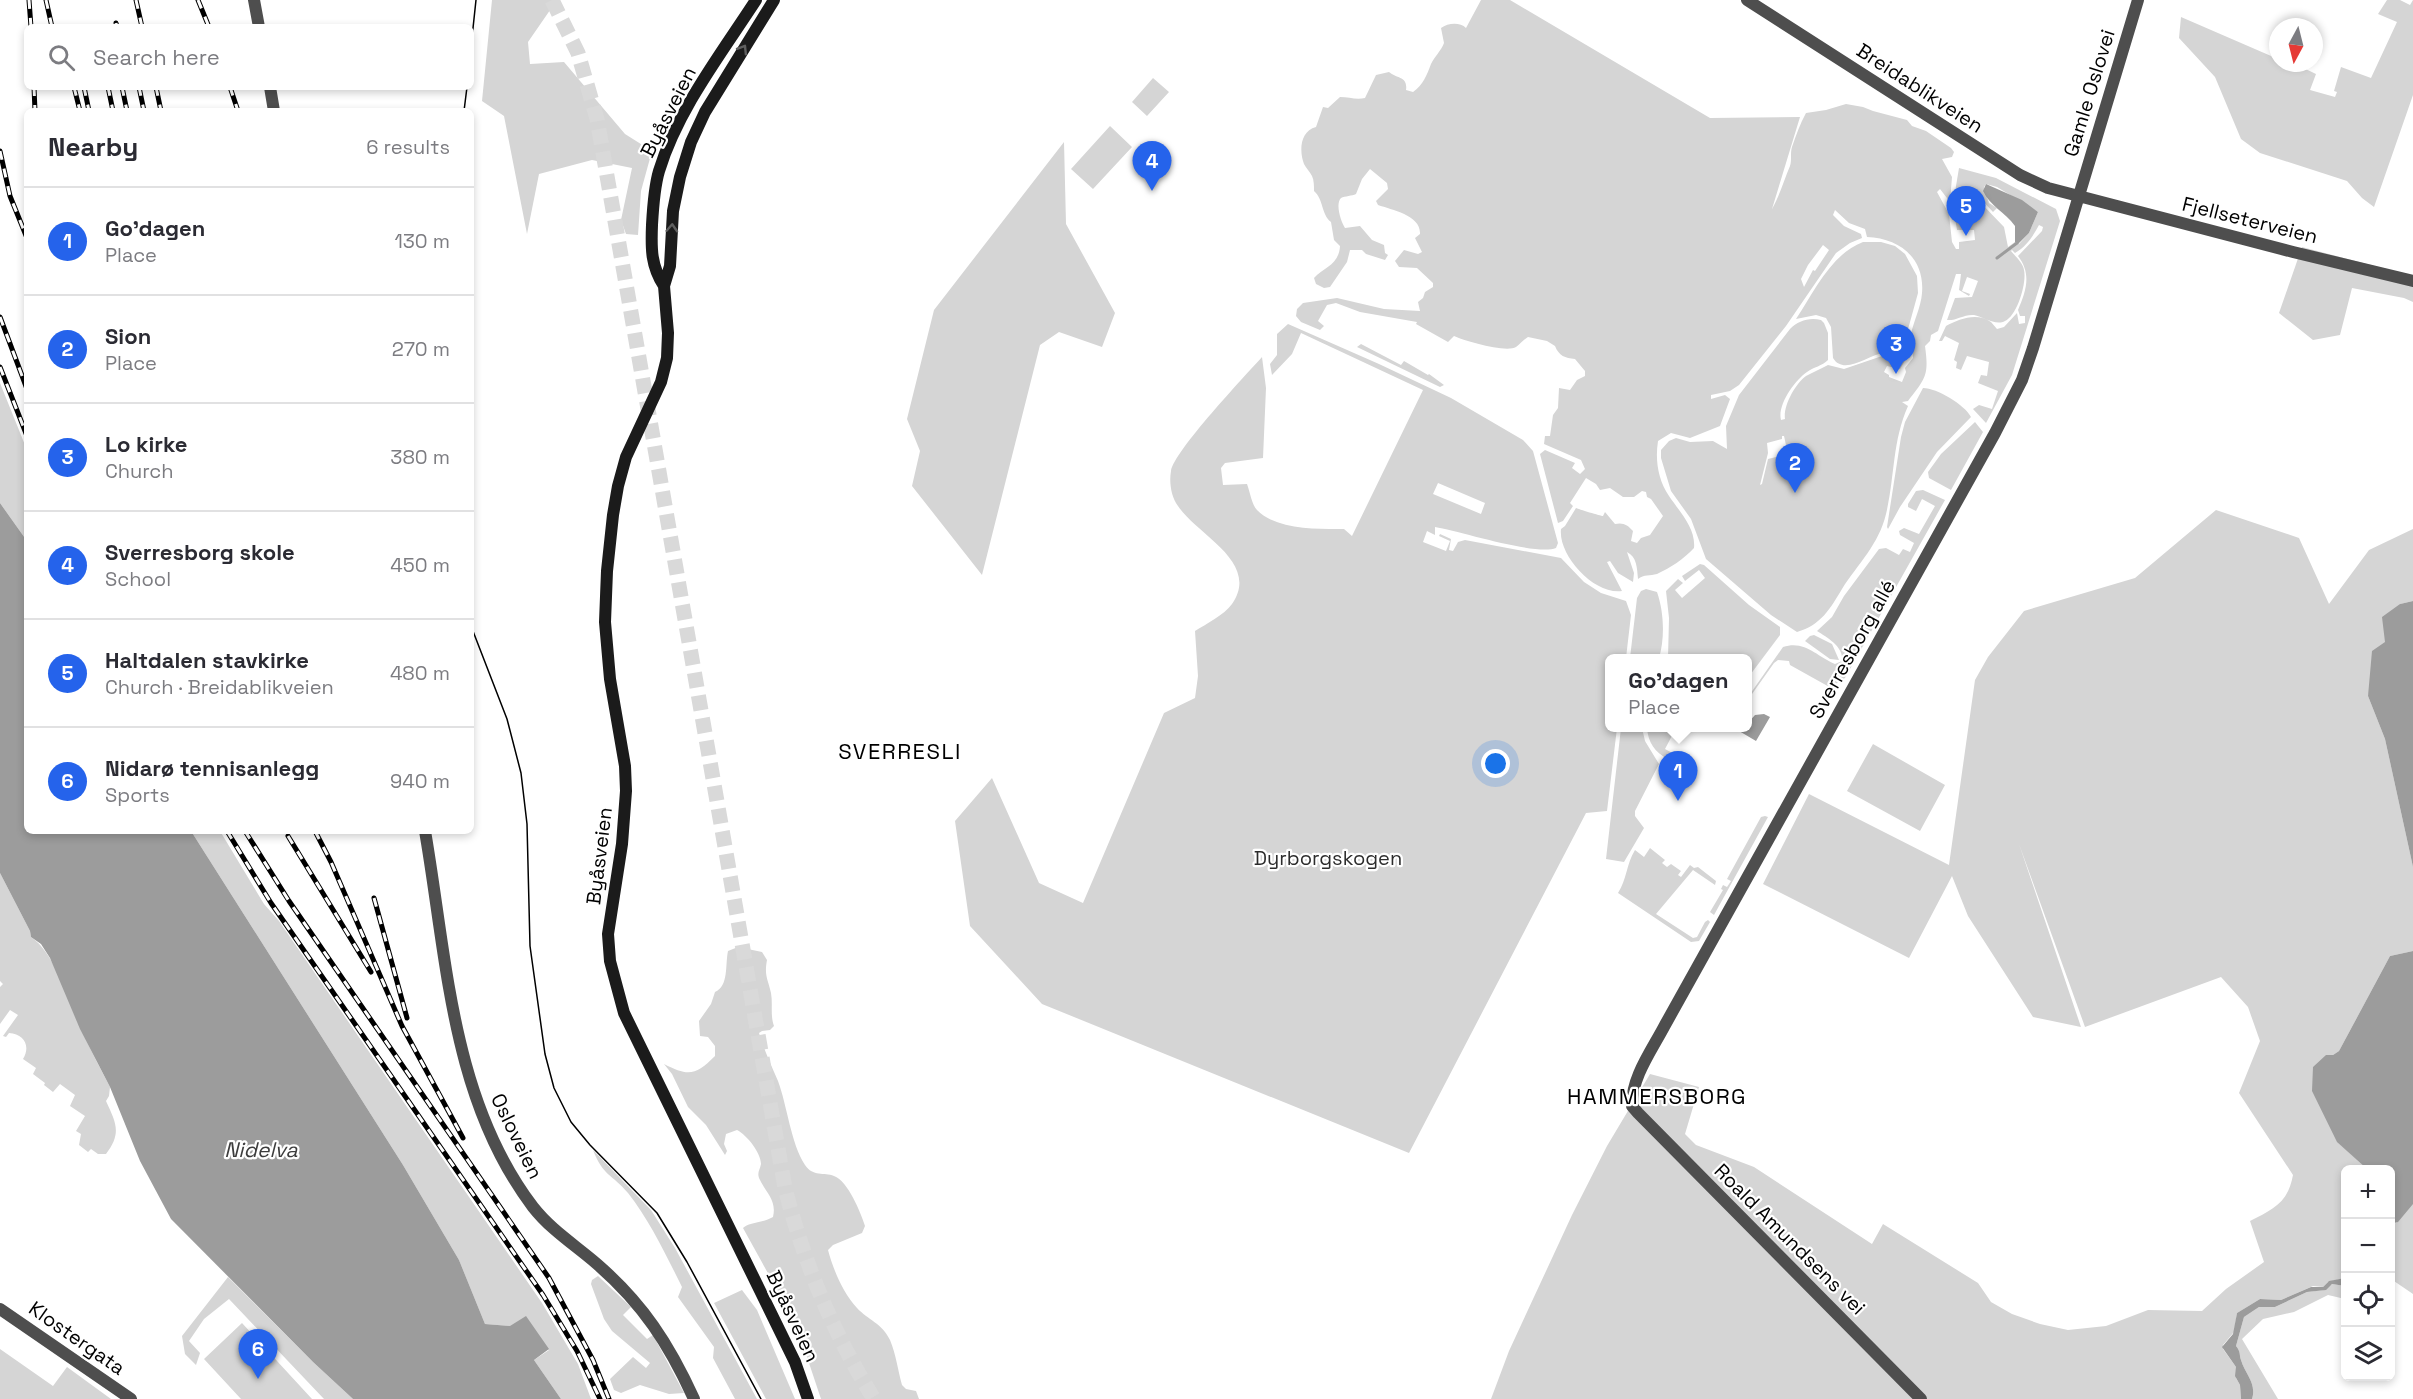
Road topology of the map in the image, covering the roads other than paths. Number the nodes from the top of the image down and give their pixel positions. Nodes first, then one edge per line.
1 (254, 0) edge
2 (756, 0) edge
3 (774, 0) edge
4 (1747, 0) edge
5 (2138, 0) edge
6 (258, 24) edge
7 (270, 90) edge
8 (274, 108) edge
9 (2077, 197) junction
10 (2413, 280) edge
11 (664, 286) junction
12 (425, 834) edge
13 (1632, 1106) joint
14 (0, 1309) edge
15 (131, 1399) edge
16 (694, 1399) edge
17 (808, 1399) edge
18 (1921, 1399) edge

1 - 6 street
2 - 11 main road, Byåsveien
11 -> 3 main road, Byåsveien
4 - 9 street, Breidablikveien
5 - 9 street, Gamle Oslovei
7 - 8 street
9 - 10 street, Fjellseterveien
9 - 13 street, Sverresborg allé
11 - 17 main road, Byåsveien
12 - 16 street, Osloveien
13 - 18 street, Roald Amundsens vei
14 - 15 street, Klostergata

